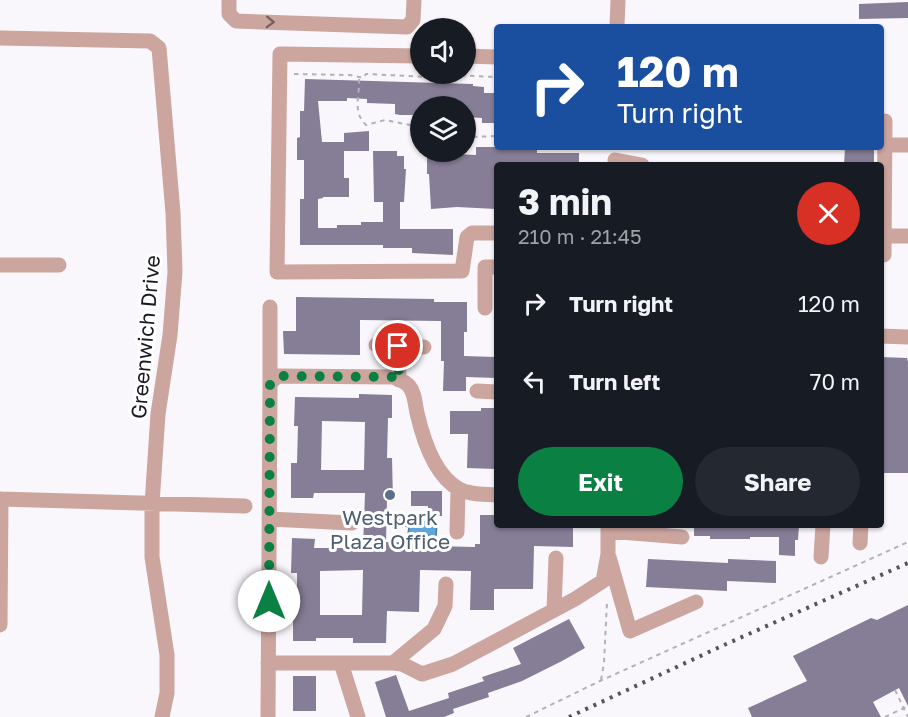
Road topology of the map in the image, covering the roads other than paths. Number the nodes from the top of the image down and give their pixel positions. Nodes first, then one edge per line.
1 (229, 0) edge
2 (414, 0) edge
3 (618, 0) edge
4 (617, 24) edge
5 (0, 38) edge
6 (410, 56) edge
7 (476, 56) edge
8 (494, 57) edge
9 (884, 121) edge
10 (885, 145) junction
11 (908, 145) edge
12 (615, 157) edge
13 (632, 162) edge
14 (884, 175) edge
15 (494, 233) edge
16 (884, 236) edge
17 (908, 236) edge
18 (0, 265) edge
19 (59, 265) dead end
20 (494, 267) edge
21 (270, 307) dead end
22 (485, 308) dead end
23 (884, 336) edge
24 (908, 337) edge
25 (376, 345) dead end
26 (398, 346) junction
27 (424, 347) dead end
28 (399, 380) junction
29 (270, 385) junction
30 (477, 391) dead end
31 (494, 392) edge
32 (459, 489) junction
33 (494, 495) edge
34 (0, 499) edge
35 (152, 504) junction
36 (245, 506) dead end
37 (269, 519) junction
38 (352, 523) dead end
39 (608, 528) edge
40 (823, 528) edge
41 (861, 528) edge
42 (456, 532) dead end
43 (682, 537) dead end
44 (860, 543) dead end
45 (608, 554) junction
46 (821, 557) dead end
47 (556, 558) dead end
48 (446, 584) dead end
49 (696, 602) dead end
50 (554, 610) junction
51 (0, 625) edge
52 (268, 663) junction
53 (341, 663) junction
54 (393, 663) junction
55 (162, 717) edge
56 (268, 717) edge
57 (358, 717) edge

1 -> 2 street
3 - 4 street
5 - 35 street, Greenwich Drive
6 - 15 street
7 - 8 street
9 - 10 street
10 - 11 street
10 - 14 street
12 - 13 street
16 - 17 street
18 - 19 street
20 - 22 street
21 - 29 street
23 - 24 street
25 - 26 street
26 - 27 street
26 - 28 street
28 - 29 street
28 - 32 street
29 - 37 street
30 - 31 street
32 - 33 street
32 - 42 street
34 - 35 street
34 - 51 street
35 - 36 street
35 - 55 street, Greenwich Drive
37 - 38 street
37 - 52 street
39 - 43 street
39 - 45 street
40 - 46 street
41 - 44 street
45 - 49 street
45 - 50 street
47 - 50 street
48 - 54 street
50 - 54 street
52 - 53 street
52 - 56 street
53 - 54 street
53 - 57 street

